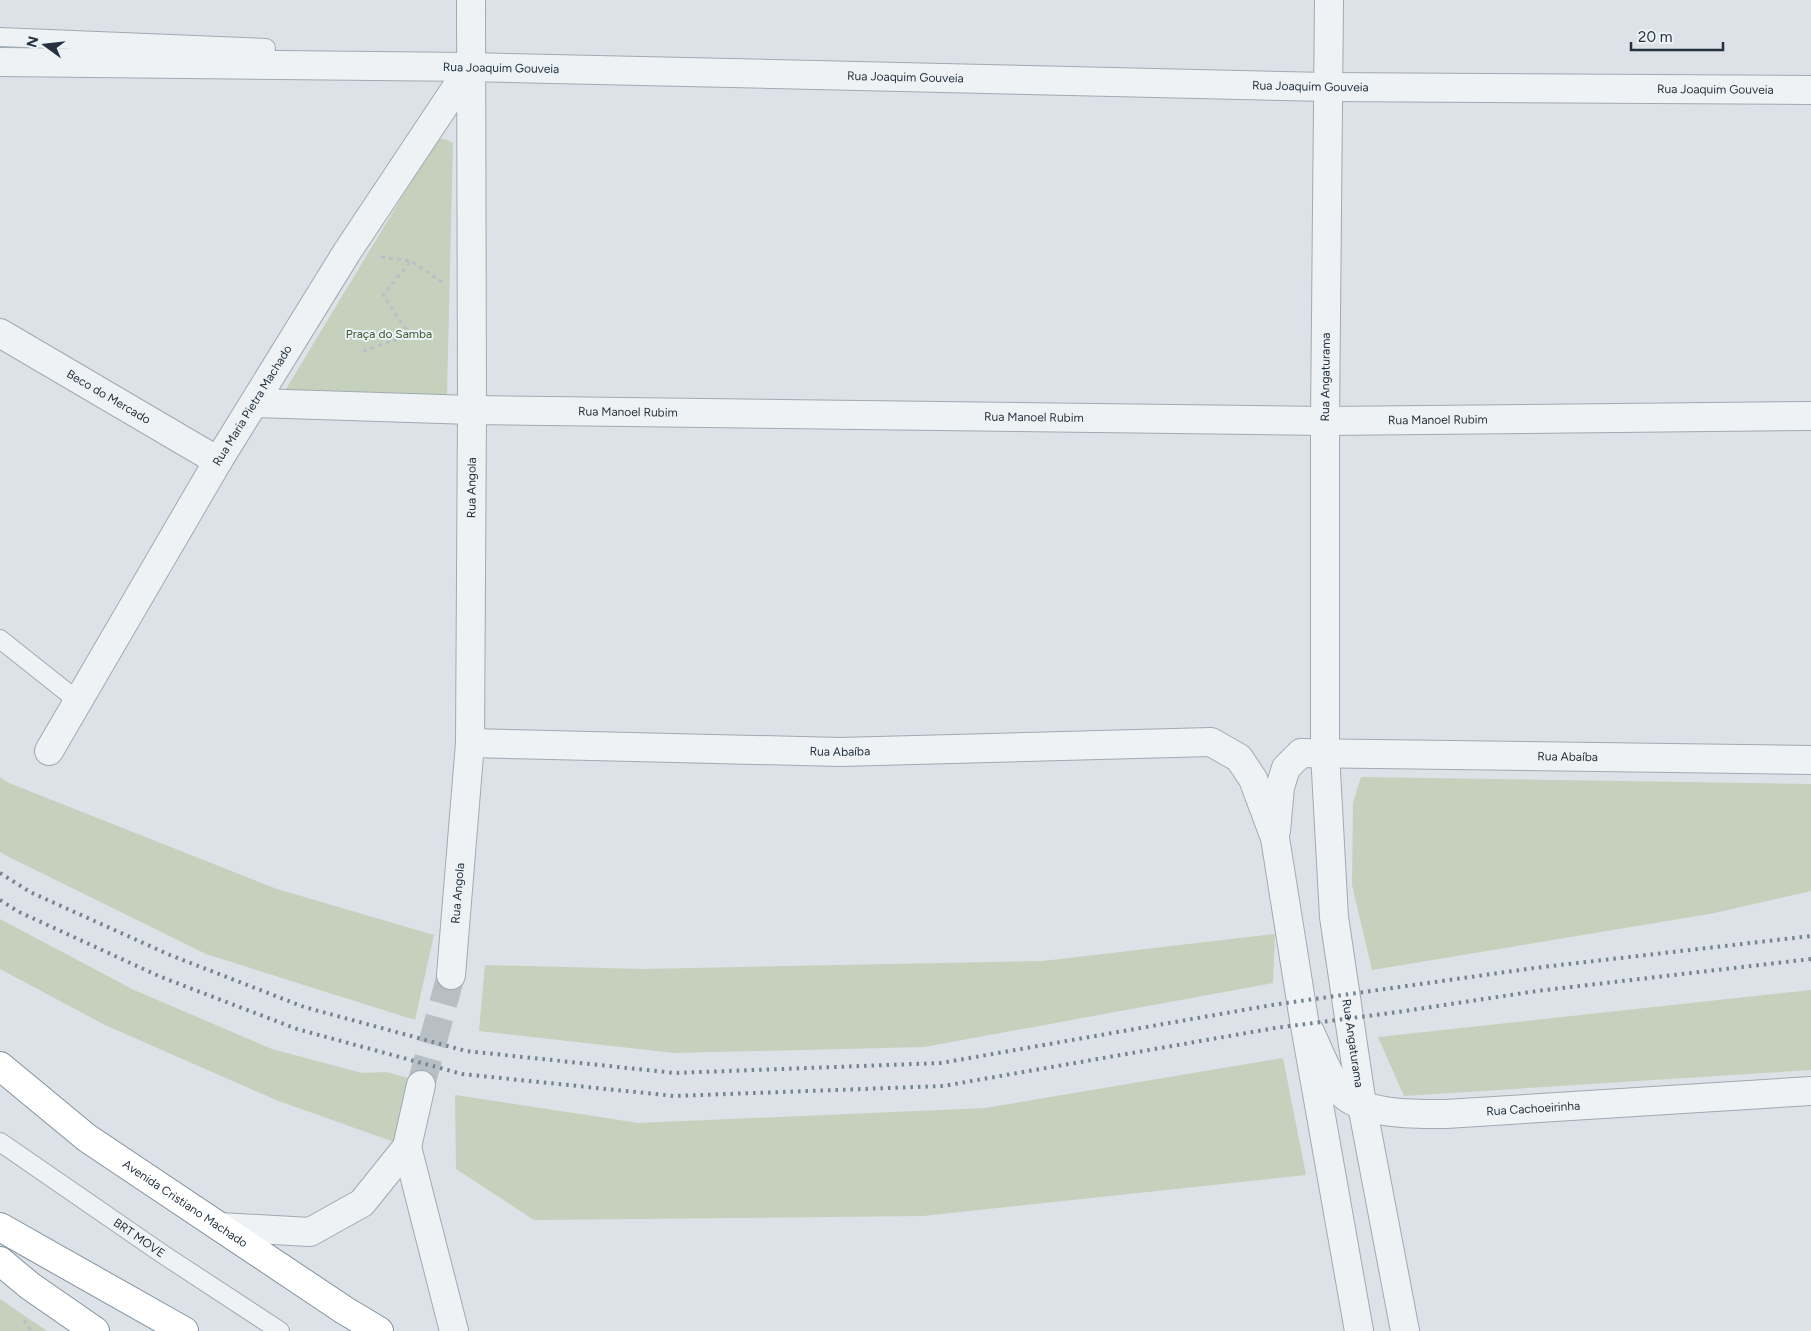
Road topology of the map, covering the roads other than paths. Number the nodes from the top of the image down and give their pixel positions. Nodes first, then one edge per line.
1 (471, 0) edge
2 (1329, 0) edge
3 (0, 37) edge
4 (266, 48) dead end
5 (0, 62) edge
6 (470, 68) junction
7 (1328, 86) junction
8 (1811, 90) edge
9 (0, 333) edge
10 (256, 403) junction
11 (472, 410) junction
12 (1811, 416) edge
13 (1324, 422) junction
14 (218, 461) junction
15 (0, 638) edge
16 (78, 701) junction
17 (470, 743) junction
18 (49, 751) dead end
19 (1325, 753) junction
20 (1811, 760) edge
21 (1275, 838) junction
22 (450, 975) tunnel mouth
23 (1304, 1020) junction
24 (0, 1066) edge
25 (421, 1084) tunnel mouth
26 (1811, 1091) edge
27 (1362, 1105) junction
28 (0, 1142) edge
29 (407, 1147) junction
30 (0, 1227) edge
31 (220, 1227) junction
32 (0, 1261) edge
33 (95, 1331) edge
34 (184, 1331) edge
35 (280, 1331) edge
36 (379, 1331) edge
37 (454, 1331) edge
38 (1359, 1331) edge
39 (1405, 1331) edge

1 - 6 street, Rua Angola
2 - 7 street, Rua Angaturama
3 - 4 lane
5 - 6 street, Rua Joaquim Gouveia
6 - 7 street, Rua Joaquim Gouveia
6 - 10 street, Rua Maria Pietra Machado
6 - 11 street, Rua Angola
7 - 8 street, Rua Joaquim Gouveia
7 - 13 street, Rua Angaturama
9 - 14 street, Beco do Mercado
10 - 11 street, Rua Manoel Rubim
10 - 14 street, Rua Maria Pietra Machado
11 - 13 street, Rua Manoel Rubim
11 - 17 street, Rua Angola
12 - 13 street, Rua Manoel Rubim
13 - 19 street, Rua Angaturama
14 - 16 street, Rua Maria Pietra Machado
15 - 16 lane
16 - 18 street, Rua Maria Pietra Machado
17 - 21 street, Rua Abaíba
17 - 22 street, Rua Angola
19 - 20 street, Rua Abaíba
19 - 21 street
19 - 27 street, Rua Angaturama
21 - 23 street
23 - 27 street, Rua Cachoeirinha
23 - 38 street
24 - 31 highway, Avenida Cristiano Machado
25 - 29 street
26 - 27 street, Rua Cachoeirinha
27 - 39 street, Rua Angaturama
28 - 35 lane, BRT MOVE
29 - 31 street
29 - 37 street
30 - 34 highway
31 - 36 highway, Avenida Cristiano Machado
32 - 33 highway

